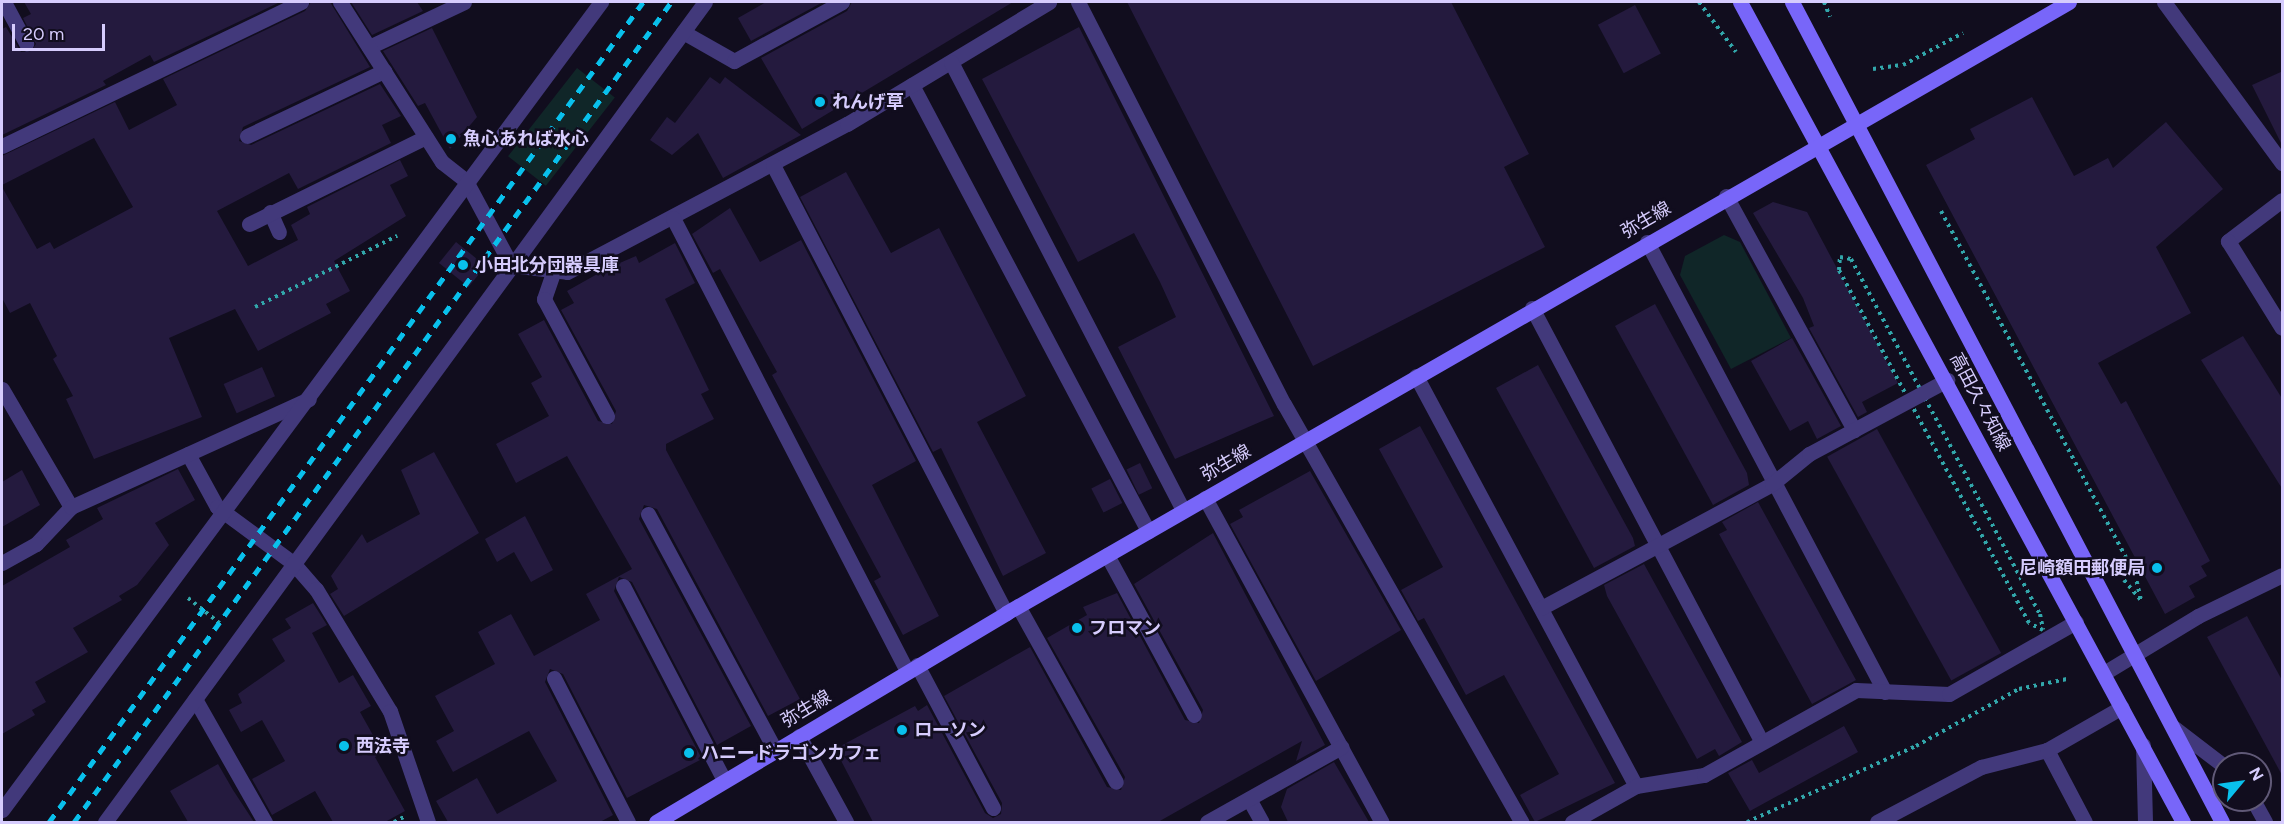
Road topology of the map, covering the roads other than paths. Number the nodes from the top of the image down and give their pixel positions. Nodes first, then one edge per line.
1 (4, 2) edge
2 (301, 2) edge
3 (339, 2) edge
4 (464, 2) edge
5 (601, 2) edge
6 (705, 2) edge
7 (842, 2) edge
8 (1049, 2) edge
9 (1078, 2) edge
10 (1740, 2) edge
11 (1792, 2) edge
12 (2069, 2) edge
13 (2164, 2) edge
14 (2048, 6) edge
15 (682, 32) junction
16 (26, 43) dead end
17 (369, 47) junction
18 (951, 62) junction
19 (384, 71) junction
20 (912, 86) junction
21 (1855, 120) junction
22 (247, 136) dead end
23 (426, 137) junction
24 (1817, 142) junction
25 (2, 146) edge
26 (2283, 163) edge
27 (773, 165) junction
28 (466, 181) junction
29 (1726, 196) junction
30 (2283, 200) edge
31 (270, 212) junction
32 (673, 218) junction
33 (249, 224) dead end
34 (279, 232) dead end
35 (1647, 242) junction
36 (511, 265) junction
37 (554, 270) junction
38 (1532, 308) junction
39 (2283, 328) edge
40 (1416, 376) junction
41 (1947, 380) junction
42 (2, 389) edge
43 (312, 398) junction
44 (607, 417) dead end
45 (1854, 430) junction
46 (1308, 438) junction
47 (188, 454) junction
48 (1772, 484) junction
49 (1205, 498) junction
50 (71, 507) junction
51 (1183, 510) junction
52 (226, 511) junction
53 (648, 514) dead end
54 (1148, 531) junction
55 (1658, 544) junction
56 (1107, 555) junction
57 (2, 563) edge
58 (293, 563) junction
59 (2283, 575) edge
60 (623, 586) dead end
61 (1541, 608) junction
62 (1012, 610) junction
63 (2076, 622) junction
64 (2134, 653) junction
65 (912, 668) junction
66 (2104, 673) junction
67 (554, 678) dead end
68 (1885, 692) junction
69 (195, 699) junction
70 (2122, 707) junction
71 (1194, 715) dead end
72 (2173, 727) junction
73 (799, 735) junction
74 (1762, 742) junction
75 (2143, 745) junction
76 (1341, 747) junction
77 (775, 750) junction
78 (2047, 750) junction
79 (2212, 757) edge
80 (724, 780) junction
81 (1116, 782) dead end
82 (1636, 786) junction
83 (1249, 799) junction
84 (993, 808) dead end
85 (2, 810) edge
86 (105, 822) edge
87 (265, 822) edge
88 (429, 822) edge
89 (628, 822) edge
90 (656, 822) edge
91 (846, 822) edge
92 (1207, 822) edge
93 (1262, 822) edge
94 (1382, 822) edge
95 (1521, 822) edge
96 (1572, 822) edge
97 (1877, 822) edge
98 (2085, 822) edge
99 (2145, 822) edge
100 (2183, 822) edge
101 (2222, 822) edge

1 - 16 street
2 - 25 street
3 - 17 street
4 - 17 street
5 - 28 street
6 - 15 street
7 - 15 street
8 - 18 street
9 - 46 street
10 - 24 main road, 高田久々知線
11 - 21 main road, 高田久々知線
12 - 14 main road, 弥生線
13 - 26 street
14 - 21 main road, 弥生線
15 - 36 street
17 - 19 street
18 - 20 street
18 - 51 street
19 - 22 street
19 - 23 street
20 - 27 street
20 - 54 street
21 - 24 main road, 弥生線
21 - 64 main road, 高田久々知線
23 - 28 street
23 - 31 street
24 - 29 main road, 弥生線
24 - 41 main road, 高田久々知線
27 - 32 street
27 - 62 street
28 - 36 street
28 - 43 street
29 - 35 main road, 弥生線
29 - 45 street
30 - 39 street
31 - 33 street
31 - 34 street
32 - 37 street
32 - 65 street
35 - 38 main road, 弥生線
35 - 48 street
36 - 37 street
36 - 58 street
37 - 44 street
38 - 40 main road, 弥生線
38 - 55 street
40 - 46 main road, 弥生線
40 - 61 street
41 - 45 street
41 - 63 main road, 高田久々知線
42 - 50 street
43 - 47 street
43 - 52 street
45 - 48 street
46 - 49 main road, 弥生線
46 - 95 street
47 - 50 street
47 - 52 street
48 - 55 street
48 - 68 street
49 - 51 main road, 弥生線
49 - 76 street
50 - 57 street
51 - 54 main road, 弥生線
52 - 58 street
52 - 85 street
53 - 77 street
54 - 56 main road, 弥生線
55 - 61 street
55 - 74 street
56 - 62 main road, 弥生線
56 - 71 street
58 - 69 street
58 - 88 street
59 - 64 street
60 - 80 street
61 - 82 street
62 - 65 main road, 弥生線
62 - 81 street
63 - 66 main road, 高田久々知線
63 - 68 street
64 - 66 street
64 - 72 main road, 高田久々知線
65 - 73 main road, 弥生線
65 - 84 street
66 - 70 main road, 高田久々知線
67 - 89 street
68 - 74 street
69 - 86 street
69 - 87 street
70 - 75 main road, 高田久々知線
70 - 78 street
72 - 79 street
72 - 101 main road, 高田久々知線
73 - 77 main road, 弥生線
73 - 91 street
74 - 82 street
75 - 99 street
75 - 100 main road, 高田久々知線
76 - 83 street
76 - 94 street
77 - 80 main road, 弥生線
78 - 97 street
78 - 98 street
80 - 90 main road, 弥生線
82 - 96 street
83 - 92 street
83 - 93 street

